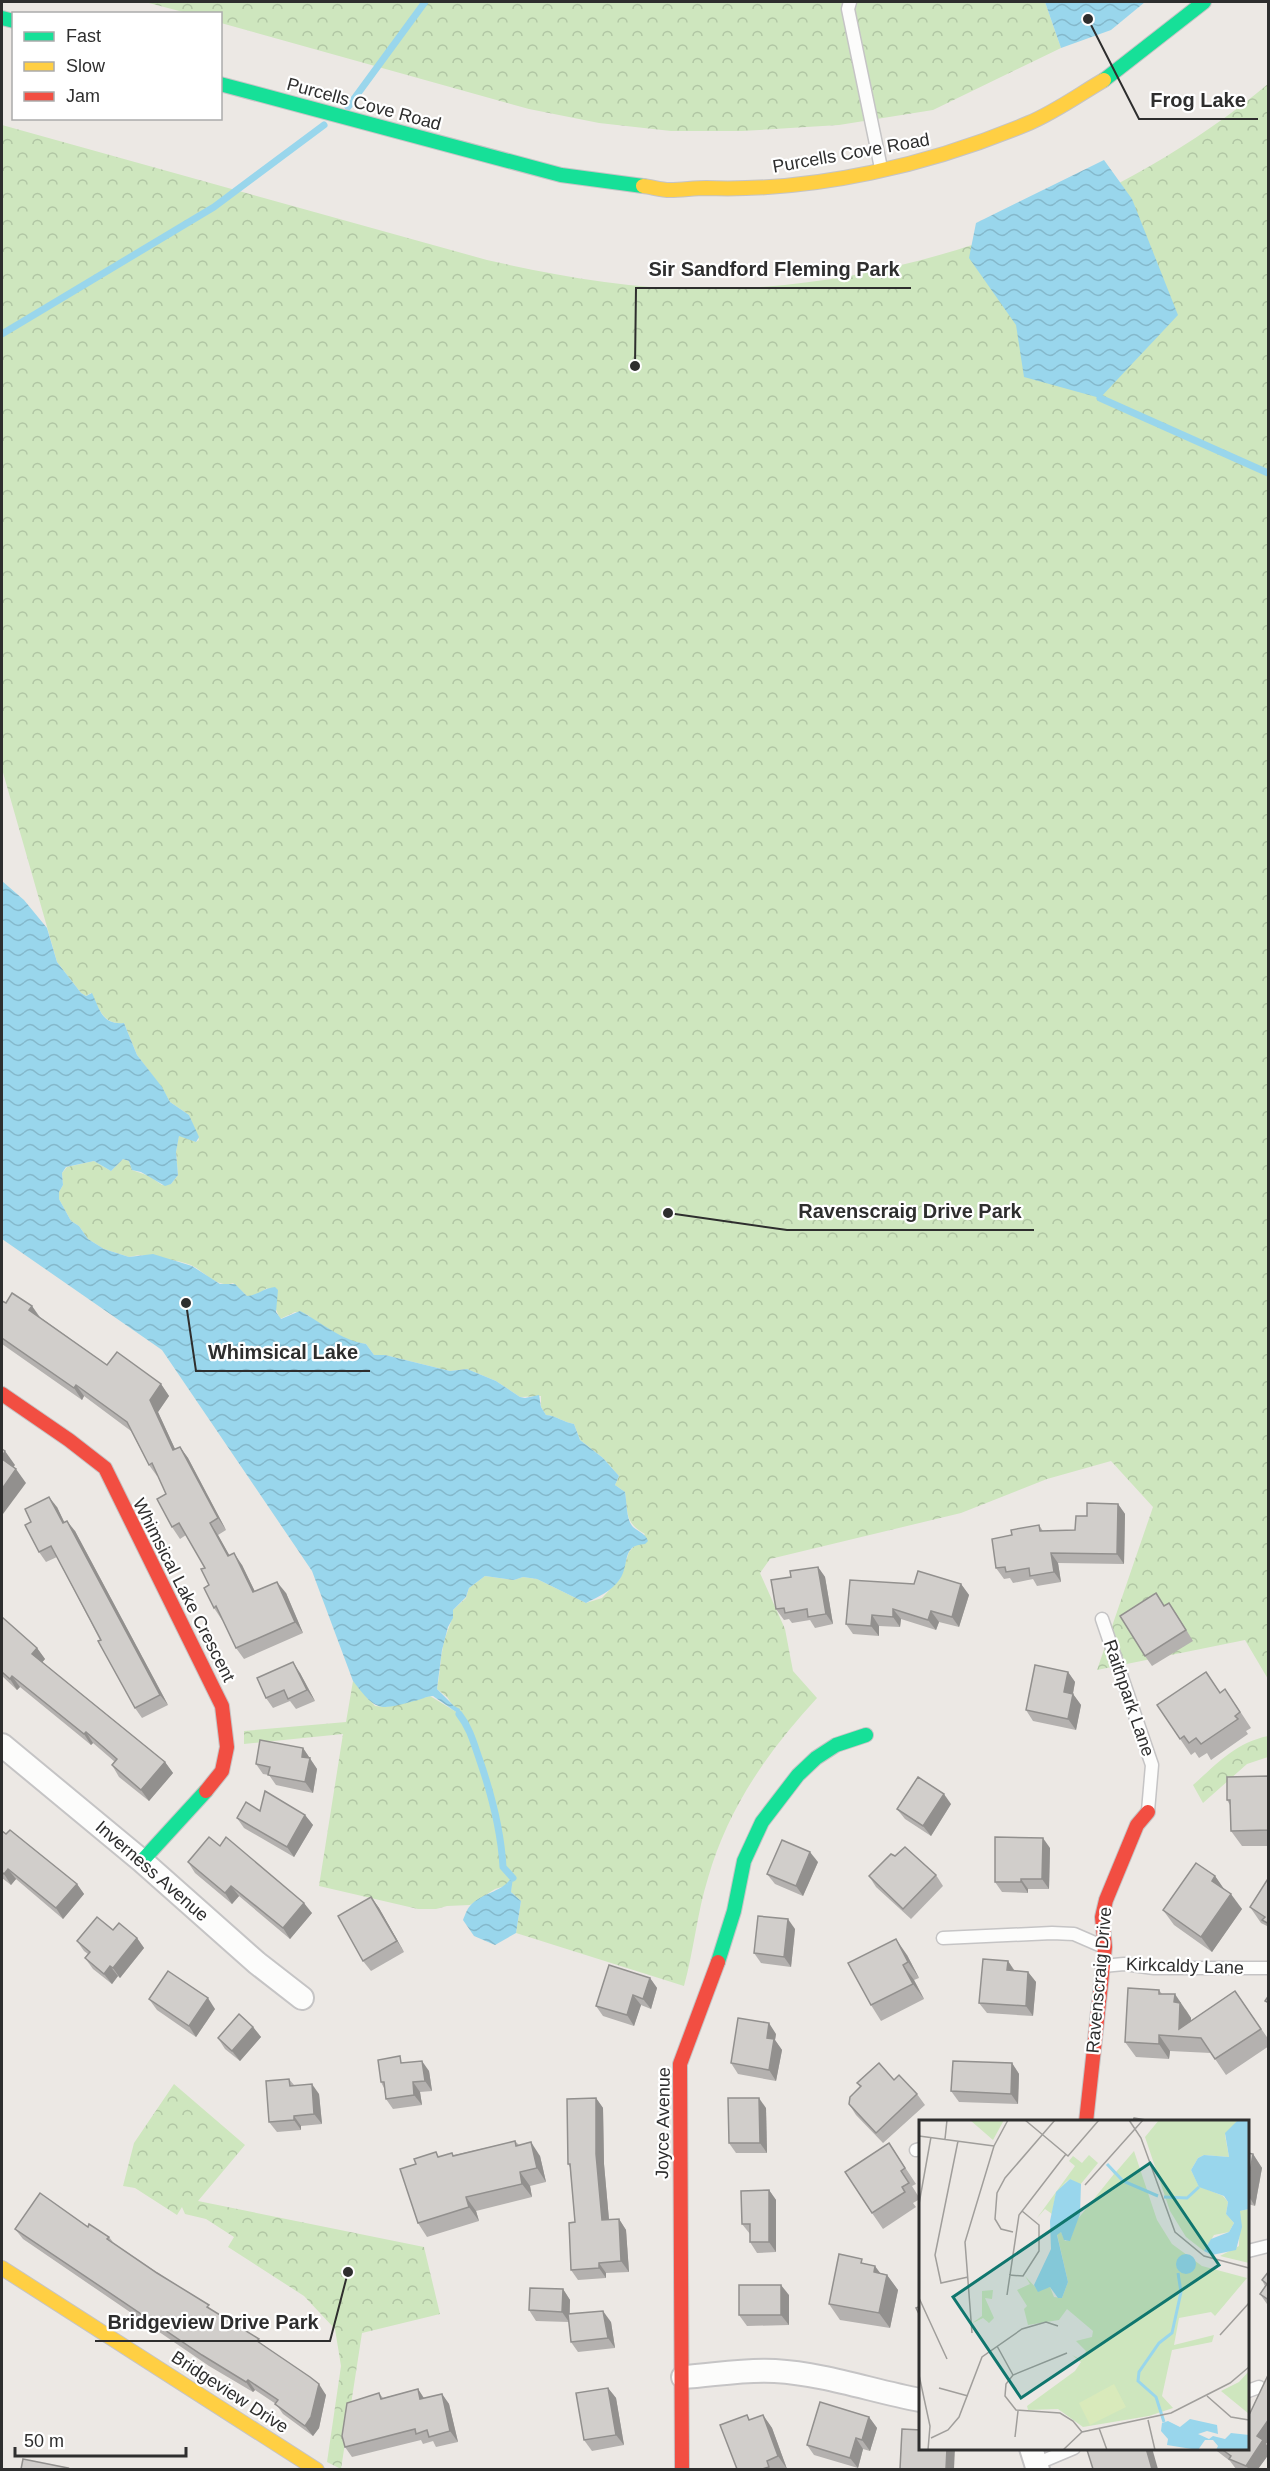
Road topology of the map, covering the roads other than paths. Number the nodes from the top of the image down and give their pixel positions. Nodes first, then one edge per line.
1 (850, 2) edge
2 (1204, 2) edge
3 (222, 85) edge
4 (882, 170) junction
5 (2, 1394) edge
6 (1102, 1619) dead end
7 (866, 1735) dead end
8 (2, 1745) edge
9 (1148, 1812) joint
10 (142, 1861) junction
11 (944, 1938) dead end
12 (1105, 1947) junction
13 (1102, 1966) junction
14 (1269, 1968) edge
15 (302, 1998) dead end
16 (1086, 2120) edge
17 (1269, 2246) edge
18 (1249, 2251) edge
19 (2, 2268) edge
20 (683, 2377) junction
21 (919, 2400) edge
22 (1068, 2450) edge
23 (1035, 2461) edge
24 (317, 2469) edge
25 (682, 2469) edge

1 - 4 lane
2 - 4 street, Purcells Cove Road
3 - 4 street, Purcells Cove Road
5 - 10 street, Whimsical Lake Crescent
6 - 9 lane, Raithpark Lane
7 - 20 street, Joyce Avenue
8 - 10 street, Inverness Avenue
9 - 12 street, Ravenscraig Drive
10 - 15 street, Inverness Avenue
11 - 12 lane
12 - 13 street, Ravenscraig Drive
13 - 14 lane, Kirkcaldy Lane
13 - 16 street, Ravenscraig Drive
17 - 18 lane
19 - 24 street, Bridgeview Drive
20 - 21 street
20 - 25 street, Joyce Avenue
22 - 23 lane

